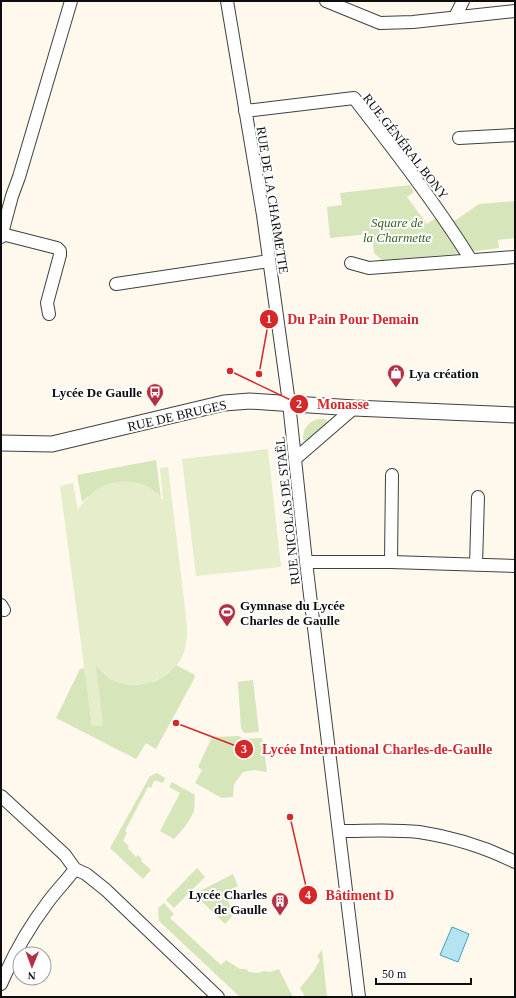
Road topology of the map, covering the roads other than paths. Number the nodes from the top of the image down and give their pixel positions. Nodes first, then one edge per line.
1 (71, 1) edge
2 (227, 1) edge
3 (326, 1) edge
4 (462, 1) edge
5 (515, 11) edge
6 (455, 17) junction
7 (245, 111) junction
8 (515, 135) edge
9 (459, 138) dead end
10 (1, 235) edge
11 (515, 257) edge
12 (471, 260) junction
13 (269, 261) junction
14 (351, 263) dead end
15 (116, 284) dead end
16 (49, 314) dead end
17 (289, 403) junction
18 (354, 408) junction
19 (515, 415) edge
20 (1, 443) edge
21 (295, 459) junction
22 (392, 475) dead end
23 (478, 497) dead end
24 (306, 562) junction
25 (391, 562) junction
26 (476, 565) junction
27 (515, 566) edge
28 (1, 796) edge
29 (339, 831) junction
30 (515, 862) edge
31 (75, 869) junction
32 (1, 984) edge
33 (218, 997) edge
34 (359, 997) edge

1 - 10 street
2 - 7 street, RUE DE LA CHARMETTE
3 - 6 street
4 - 6 street
5 - 6 street
7 - 12 street, RUE GÉNÉRAL BONY
7 - 13 street, RUE DE LA CHARMETTE
8 - 9 street
10 - 16 street
11 - 12 street
12 - 14 street
13 - 15 street
13 - 17 street, RUE DE LA CHARMETTE
17 - 18 street, RUE DE BRUGES
17 - 20 street, RUE DE BRUGES
17 - 21 street, RUE NICOLAS DE STAËL
18 - 19 street, RUE DE BRUGES
18 - 21 street
21 - 24 street, RUE NICOLAS DE STAËL
22 - 25 street
23 - 26 street
24 - 25 street
24 - 29 street, RUE NICOLAS DE STAËL
25 - 26 street
26 - 27 street
28 - 31 street
29 - 30 street
29 - 34 street, RUE NICOLAS DE STAËL
31 - 32 street
31 - 33 street

